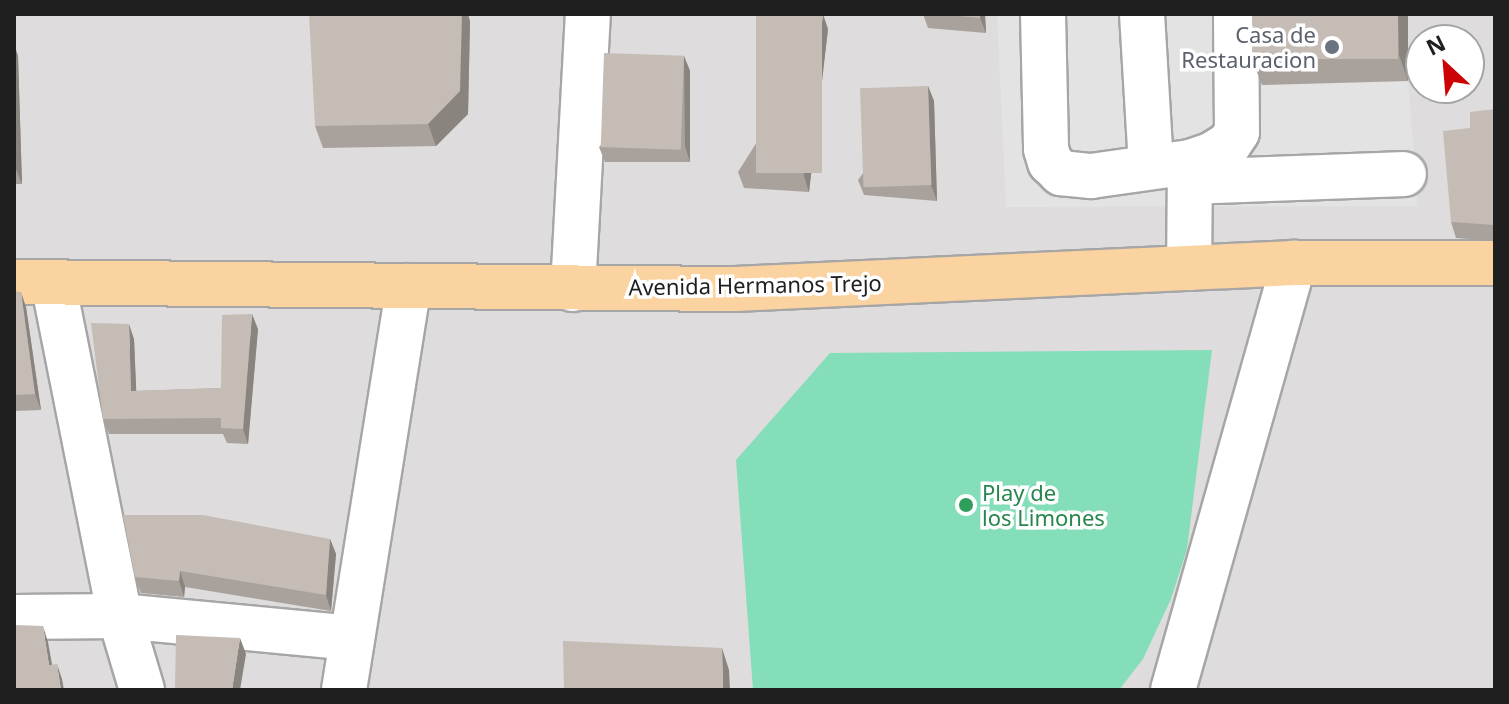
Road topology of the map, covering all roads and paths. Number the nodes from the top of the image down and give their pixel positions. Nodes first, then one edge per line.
1 (588, 14) edge
2 (1043, 14) edge
3 (1142, 14) edge
4 (1236, 14) edge
5 (1177, 170) junction
6 (1404, 174) dead end
7 (1294, 263) junction
8 (1495, 263) edge
9 (1189, 268) junction
10 (33, 282) edge
11 (409, 286) junction
12 (573, 289) junction
13 (120, 616) junction
14 (14, 617) edge
15 (352, 638) junction
16 (142, 690) edge
17 (344, 690) edge
18 (1173, 690) edge

1 - 12 street
2 - 5 street
3 - 5 street
4 - 5 street
5 - 6 street
5 - 9 street
7 - 8 main road, Avenida Hermanos Trejo
7 - 9 main road, Avenida Hermanos Trejo
7 - 18 street
9 - 12 main road, Avenida Hermanos Trejo
10 - 11 main road, Avenida Hermanos Trejo
10 - 13 street
11 - 12 main road, Avenida Hermanos Trejo
11 - 15 street
13 - 14 street
13 - 15 street
13 - 16 street
15 - 17 street

